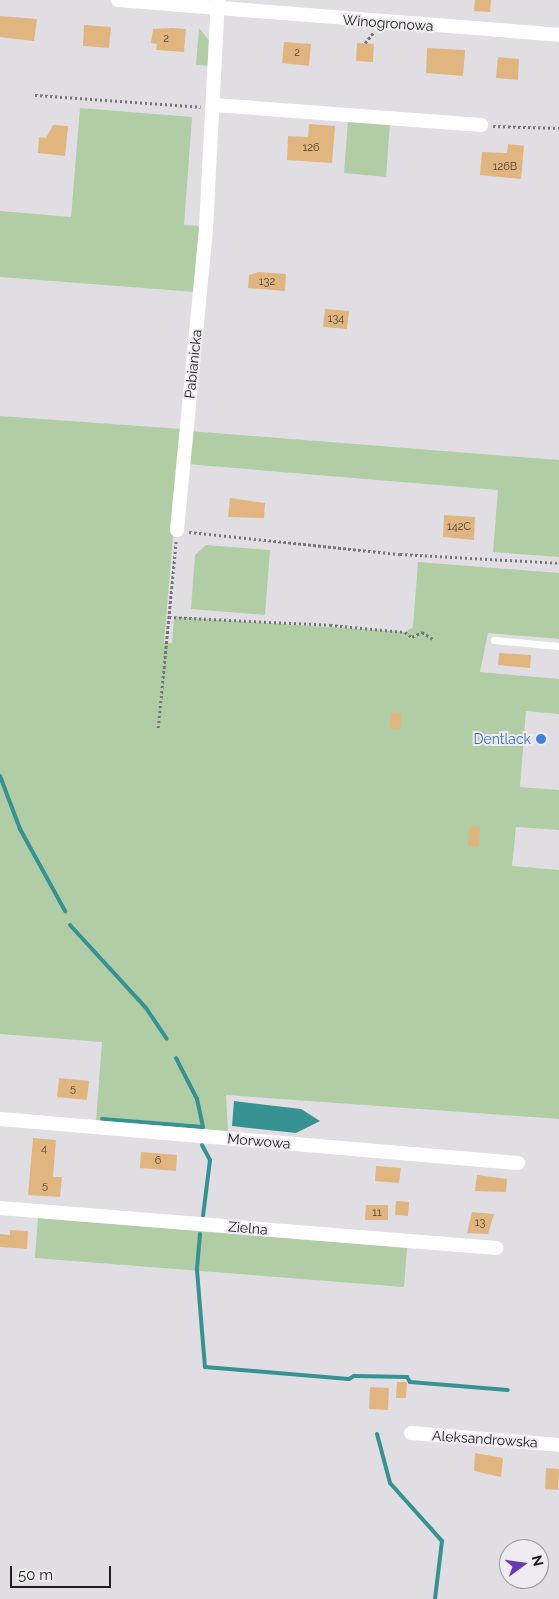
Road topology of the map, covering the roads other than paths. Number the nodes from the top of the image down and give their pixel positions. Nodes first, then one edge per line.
1 (118, 0) edge
2 (217, 4) edge
3 (559, 35) edge
4 (214, 105) junction
5 (481, 125) road end
6 (177, 530) road end
7 (494, 640) dead end
8 (559, 646) edge
9 (0, 1119) edge
10 (518, 1163) dead end
11 (0, 1208) edge
12 (496, 1248) dead end
13 (410, 1433) dead end
14 (559, 1445) edge

1 - 2 street, Winogronowa
2 - 3 street, Winogronowa
2 - 4 street, Pabianicka
4 - 5 street
4 - 6 street, Pabianicka
7 - 8 lane
9 - 10 street, Morwowa
11 - 12 street, Zielna
13 - 14 street, Aleksandrowska

